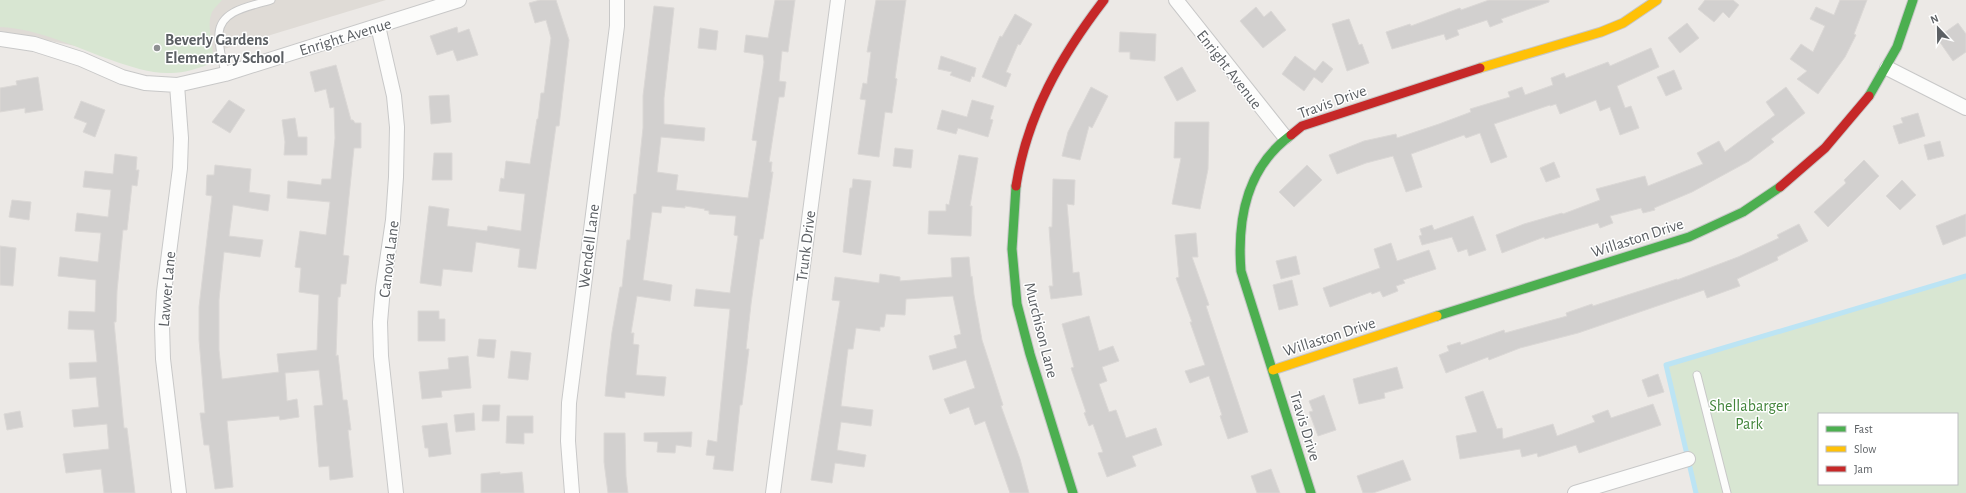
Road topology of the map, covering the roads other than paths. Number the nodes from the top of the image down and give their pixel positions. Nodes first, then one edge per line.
1 (272, 0) edge
2 (458, 0) edge
3 (617, 0) edge
4 (838, 0) edge
5 (1104, 0) edge
6 (1176, 0) edge
7 (1656, 0) edge
8 (1913, 0) edge
9 (378, 26) junction
10 (0, 39) edge
11 (1887, 68) junction
12 (225, 74) junction
13 (177, 85) junction
14 (1966, 108) edge
15 (1285, 137) junction
16 (1273, 370) junction
17 (1697, 375) dead end
18 (1688, 459) dead end
19 (179, 493) edge
20 (396, 493) edge
21 (572, 493) edge
22 (773, 493) edge
23 (1073, 493) edge
24 (1311, 493) edge
25 (1575, 493) edge
26 (1727, 493) edge

1 - 12 lane
2 - 9 street, Enright Avenue
3 - 21 street, Wendell Lane
4 - 22 street, Trunk Drive
5 - 23 street, Murchison Lane
6 - 15 street, Enright Avenue
7 - 15 street, Travis Drive
8 - 11 street, Willaston Drive
9 - 12 street, Enright Avenue
9 - 20 street, Canova Lane
10 - 13 street, Enright Avenue
11 - 14 street
11 - 16 street, Willaston Drive
12 - 13 street, Enright Avenue
13 - 19 street, Lawver Lane
15 - 16 street, Travis Drive
16 - 24 street, Travis Drive
17 - 26 lane
18 - 25 street

